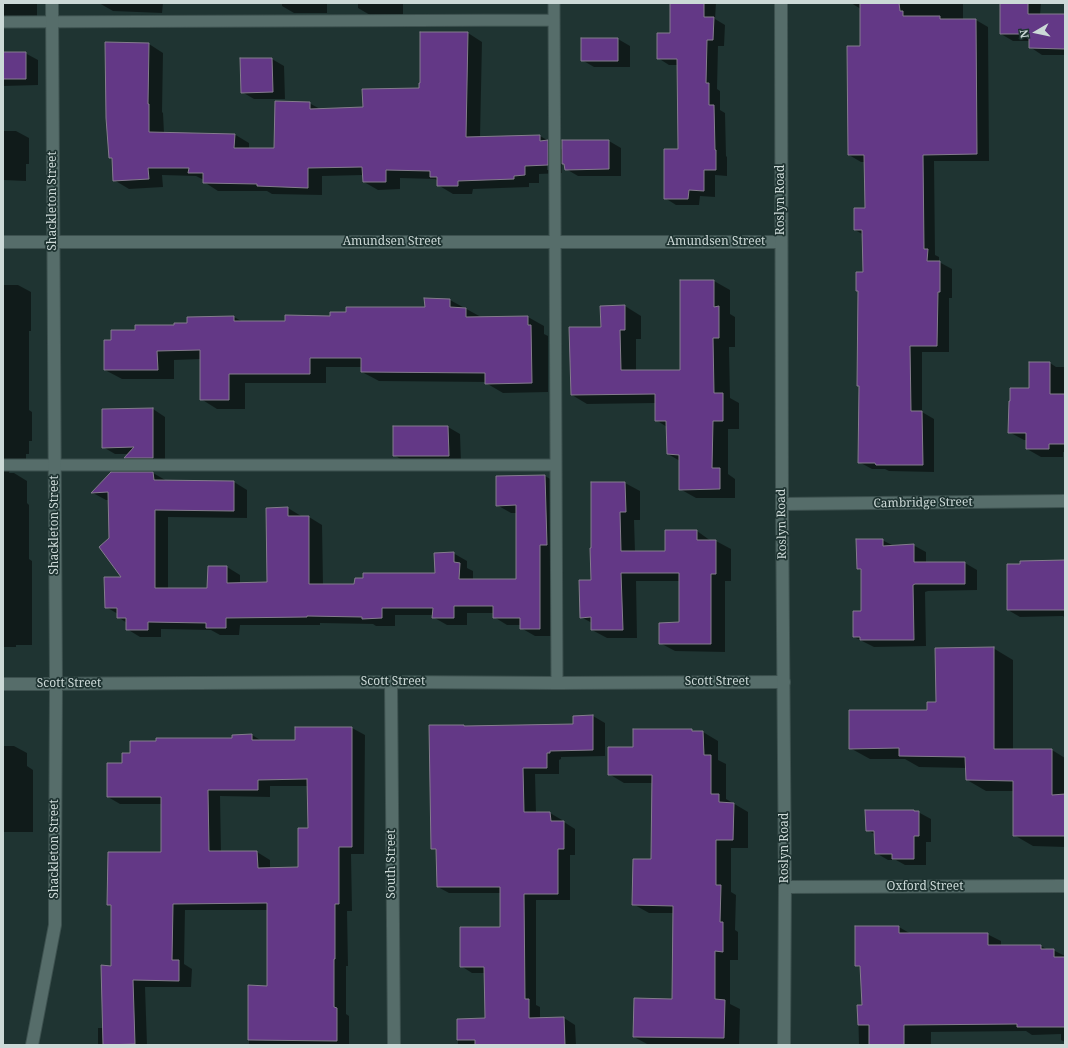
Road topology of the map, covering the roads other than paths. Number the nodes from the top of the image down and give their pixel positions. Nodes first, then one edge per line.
1 (52, 3) edge
2 (554, 3) edge
3 (781, 3) edge
4 (554, 20) junction
5 (3, 22) edge
6 (52, 22) junction
7 (3, 242) edge
8 (53, 242) junction
9 (555, 242) junction
10 (781, 242) junction
11 (54, 465) junction
12 (556, 465) junction
13 (3, 466) edge
14 (1065, 501) edge
15 (782, 504) junction
16 (391, 682) junction
17 (784, 682) junction
18 (557, 683) junction
19 (3, 684) edge
20 (56, 684) junction
21 (1065, 886) edge
22 (785, 887) junction
23 (32, 1045) edge
24 (394, 1045) edge
25 (784, 1045) edge

1 - 6 street, Shackleton Street
2 - 4 lane
3 - 10 street, Roslyn Road
4 - 6 lane
4 - 9 lane
5 - 6 lane
6 - 8 street, Shackleton Street
7 - 8 street, Amundsen Street
8 - 9 street, Amundsen Street
8 - 11 street, Shackleton Street
9 - 10 street, Amundsen Street
9 - 12 lane
10 - 15 street, Roslyn Road
11 - 12 lane
11 - 13 lane
11 - 20 street, Shackleton Street
12 - 18 lane
14 - 15 street, Cambridge Street
15 - 17 street, Roslyn Road
16 - 18 street, Scott Street
16 - 20 street, Scott Street
16 - 24 street, South Street
17 - 18 street, Scott Street
17 - 22 street, Roslyn Road
19 - 20 street, Scott Street
20 - 23 street, Shackleton Street
21 - 22 street, Oxford Street
22 - 25 street, Roslyn Road

